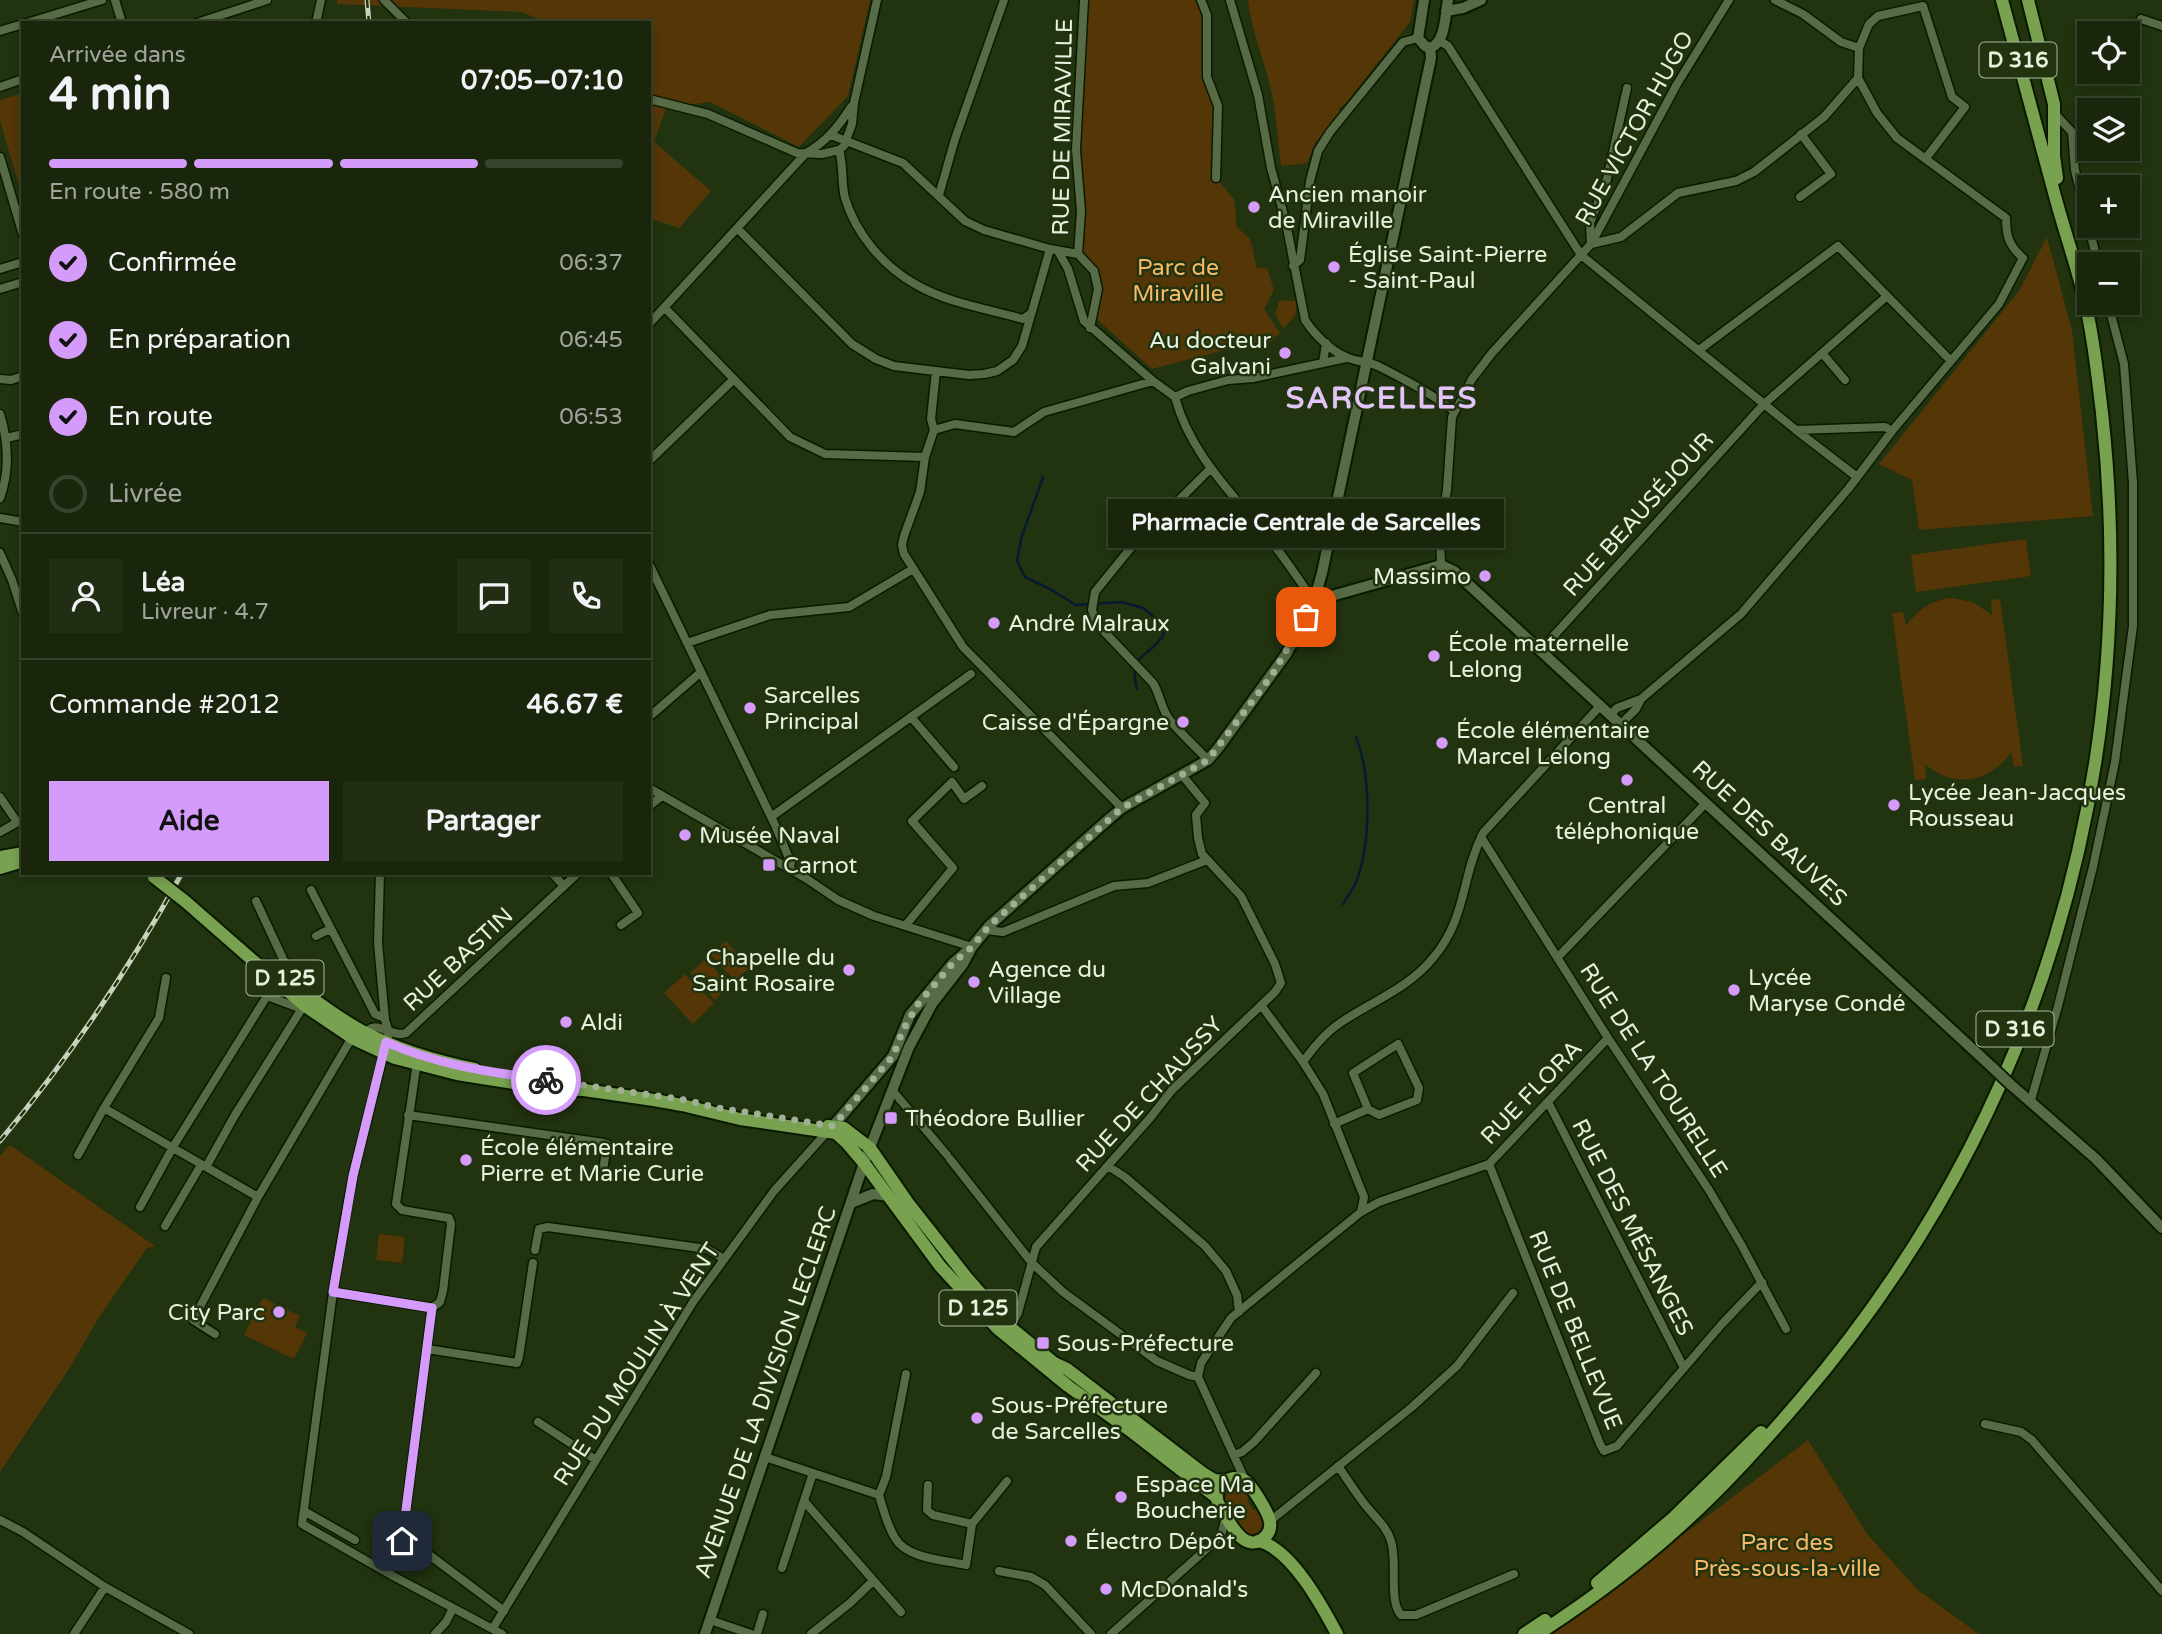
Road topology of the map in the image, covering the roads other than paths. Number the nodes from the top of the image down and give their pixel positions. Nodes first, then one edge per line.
1 (102, 0) edge
2 (115, 0) edge
3 (267, 0) edge
4 (321, 0) edge
5 (384, 0) edge
6 (877, 0) edge
7 (1004, 0) edge
8 (1084, 0) edge
9 (1201, 0) edge
10 (1230, 0) edge
11 (1424, 0) edge
12 (1481, 0) edge
13 (1729, 0) edge
14 (1775, 0) edge
15 (2000, 0) edge
16 (2028, 0) edge
17 (1447, 6) edge
18 (2141, 19) dead end
19 (32, 21) edge
20 (121, 21) edge
21 (203, 21) edge
22 (316, 21) edge
23 (405, 21) edge
24 (21, 24) edge
25 (2162, 26) edge
26 (0, 31) edge
27 (1418, 38) junction
28 (1440, 41) junction
29 (1430, 48) junction
30 (1859, 48) junction
31 (1858, 78) junction
32 (21, 80) edge
33 (0, 87) edge
34 (1627, 88) dead end
35 (651, 100) edge
36 (854, 103) junction
37 (2055, 114) junction
38 (1801, 134) junction
39 (831, 135) junction
40 (846, 141) junction
41 (820, 145) junction
42 (839, 150) junction
43 (806, 153) junction
44 (828, 153) junction
45 (0, 157) edge
46 (1926, 158) junction
47 (1, 167) edge
48 (1216, 178) dead end
49 (939, 195) junction
50 (1800, 197) dead end
51 (21, 229) edge
52 (738, 229) junction
53 (2066, 234) junction
54 (1591, 244) junction
55 (1054, 250) junction
56 (2095, 252) edge
57 (1078, 254) junction
58 (1581, 254) junction
59 (21, 262) edge
60 (1296, 263) junction
61 (0, 269) edge
62 (21, 283) edge
63 (0, 289) edge
64 (1887, 296) junction
65 (664, 308) junction
66 (1030, 314) junction
67 (2111, 315) edge
68 (651, 322) edge
69 (1090, 328) junction
70 (1326, 343) junction
71 (1699, 350) junction
72 (1822, 353) junction
73 (1346, 358) junction
74 (1368, 362) junction
75 (1951, 362) junction
76 (1323, 363) junction
77 (936, 371) junction
78 (21, 377) edge
79 (0, 379) edge
80 (734, 379) junction
81 (1845, 380) dead end
82 (1153, 381) junction
83 (1175, 397) junction
84 (1764, 404) junction
85 (1454, 411) junction
86 (0, 414) edge
87 (934, 430) junction
88 (1796, 430) junction
89 (1892, 431) junction
90 (21, 434) edge
91 (7, 438) junction
92 (925, 457) junction
93 (651, 459) edge
94 (1211, 468) junction
95 (1857, 477) junction
96 (0, 498) edge
97 (0, 518) edge
98 (21, 522) edge
99 (0, 553) edge
100 (1441, 565) junction
101 (651, 568) edge
102 (913, 569) junction
103 (1314, 601) junction
104 (21, 608) edge
105 (687, 643) junction
106 (1540, 651) junction
107 (701, 671) junction
108 (971, 674) dead end
109 (1641, 699) junction
110 (1601, 705) junction
111 (1611, 714) junction
112 (651, 715) edge
113 (911, 717) junction
114 (1621, 724) junction
115 (1208, 760) junction
116 (954, 767) dead end
117 (1182, 775) junction
118 (982, 786) dead end
119 (651, 789) edge
120 (662, 796) junction
121 (0, 797) edge
122 (651, 804) edge
123 (1705, 804) junction
124 (1122, 808) junction
125 (771, 817) junction
126 (20, 820) edge
127 (0, 832) edge
128 (1481, 837) junction
129 (21, 853) edge
130 (0, 858) edge
131 (1207, 859) junction
132 (21, 863) edge
133 (0, 868) edge
134 (789, 869) junction
135 (152, 875) edge
136 (380, 875) edge
137 (554, 875) edge
138 (576, 875) edge
139 (612, 875) edge
140 (564, 886) junction
141 (311, 891) dead end
142 (256, 901) dead end
143 (621, 925) dead end
144 (905, 926) junction
145 (986, 930) junction
146 (332, 931) junction
147 (316, 936) dead end
148 (972, 947) junction
149 (1558, 957) junction
150 (166, 978) dead end
151 (307, 1004) junction
152 (1261, 1005) junction
153 (385, 1018) junction
154 (359, 1035) junction
155 (1608, 1038) junction
156 (386, 1042) junction
157 (417, 1060) junction
158 (1303, 1062) junction
159 (892, 1090) junction
160 (2031, 1100) junction
161 (1548, 1102) junction
162 (104, 1108) junction
163 (1368, 1110) junction
164 (408, 1115) junction
165 (1334, 1124) junction
166 (830, 1130) junction
167 (173, 1147) junction
168 (870, 1148) junction
169 (78, 1155) dead end
170 (864, 1163) junction
171 (1489, 1164) junction
172 (204, 1166) junction
173 (1108, 1166) junction
174 (603, 1171) dead end
175 (889, 1196) junction
176 (258, 1197) junction
177 (851, 1203) junction
178 (140, 1207) dead end
179 (1361, 1212) junction
180 (165, 1226) dead end
181 (2162, 1228) edge
182 (535, 1250) dead end
183 (723, 1259) junction
184 (533, 1263) dead end
185 (1032, 1263) junction
186 (1762, 1282) junction
187 (333, 1292) junction
188 (1513, 1293) dead end
189 (432, 1308) junction
190 (1239, 1312) junction
191 (1010, 1327) junction
192 (1786, 1329) dead end
193 (215, 1334) dead end
194 (427, 1349) junction
195 (1684, 1368) junction
196 (1316, 1373) dead end
197 (906, 1374) dead end
198 (1193, 1376) junction
199 (538, 1422) dead end
200 (1985, 1424) dead end
201 (765, 1457) junction
202 (1235, 1457) junction
203 (596, 1460) junction
204 (1338, 1466) junction
205 (813, 1473) junction
206 (1226, 1480) junction
207 (1007, 1481) dead end
208 (1245, 1481) junction
209 (928, 1485) dead end
210 (879, 1496) junction
211 (1216, 1497) junction
212 (804, 1500) junction
213 (304, 1511) junction
214 (1226, 1516) junction
215 (0, 1520) edge
216 (1271, 1521) junction
217 (972, 1524) junction
218 (1221, 1536) junction
219 (1240, 1537) junction
220 (355, 1541) dead end
221 (402, 1541) dead end
222 (1258, 1541) junction
223 (428, 1554) dead end
224 (1283, 1556) junction
225 (782, 1568) dead end
226 (999, 1571) dead end
227 (1514, 1574) dead end
228 (873, 1581) junction
229 (105, 1587) junction
230 (2162, 1591) edge
231 (453, 1608) junction
232 (504, 1611) junction
233 (901, 1612) dead end
234 (763, 1614) dead end
235 (710, 1620) junction
236 (493, 1628) junction
237 (1531, 1632) edge
238 (74, 1634) edge
239 (189, 1634) edge
240 (435, 1634) edge
241 (502, 1634) edge
242 (705, 1634) edge
243 (751, 1634) edge
244 (757, 1634) edge
245 (811, 1634) edge
246 (1091, 1634) edge
247 (1111, 1634) edge
248 (1337, 1634) edge
249 (1518, 1634) edge

1 - 19 street
2 - 20 street
3 - 21 street
4 - 22 street
5 - 23 street
6 - 36 street
7 - 49 street
8 - 57 street, RUE DE MIRAVILLE
9 - 48 street
10 - 60 street
11 - 27 main road
12 - 17 main road
13 - 54 street, RUE VICTOR HUGO
14 - 30 street
15 - 53 main road, D 316
16 - 37 main road
17 - 28 main road
18 - 25 street
24 - 26 street
27 - 29 main road
27 - 60 street
28 - 29 main road
28 - 58 street
29 - 74 main road
30 - 31 street
30 - 46 street
31 - 38 street
31 - 46 street
32 - 33 street
34 - 54 street
35 - 43 street
36 - 39 street
36 - 40 street
37 - 53 main road
37 - 56 street
38 - 50 street
38 - 54 street
39 - 40 street, RUE DE MIRAVILLE
39 - 41 street
40 - 42 street
40 - 49 street, RUE DE MIRAVILLE
41 - 43 street
41 - 44 street
42 - 44 street
42 - 66 street
43 - 44 street
43 - 52 street
45 - 47 street
46 - 75 street
47 - 51 street
49 - 55 street, RUE DE MIRAVILLE
52 - 65 street
52 - 77 street
53 - 237 main road, D 316
54 - 58 street, RUE VICTOR HUGO
55 - 57 street, RUE DE MIRAVILLE
55 - 66 street
55 - 69 street, RUE DE MIRAVILLE
57 - 69 street, RUE DE MIRAVILLE
58 - 71 street
58 - 85 street, RUE VICTOR HUGO
59 - 61 street
60 - 70 street
62 - 63 street
64 - 71 street
64 - 72 street, RUE BEAUSÉJOUR
64 - 75 street
65 - 68 street
65 - 80 street
66 - 77 street
67 - 160 street
69 - 82 street, RUE DE MIRAVILLE
70 - 73 street
70 - 76 street
71 - 84 street
72 - 81 street
72 - 84 street, RUE BEAUSÉJOUR
73 - 74 street
73 - 76 street
74 - 85 street
74 - 103 main road
75 - 89 street
76 - 83 street
77 - 87 street
78 - 79 street
80 - 92 street
80 - 93 street
82 - 83 street, RUE DE MIRAVILLE
82 - 87 street
83 - 94 street
84 - 88 street
84 - 106 street, RUE BEAUSÉJOUR
85 - 100 street, RUE VICTOR HUGO
86 - 91 street
87 - 92 street
88 - 89 street
88 - 95 street
89 - 95 street
90 - 91 street
91 - 96 street
92 - 102 street
94 - 103 street
94 - 115 street
95 - 109 street
97 - 98 street
99 - 104 street
100 - 103 main road
100 - 106 main road, RUE DES BAUVES
101 - 105 street
102 - 105 street
102 - 124 street
103 - 115 main road
105 - 107 street
106 - 110 main road, RUE DES BAUVES
107 - 112 street
107 - 125 street
108 - 113 street
109 - 111 street
109 - 114 street
110 - 111 main road, RUE DES BAUVES
110 - 128 street
111 - 114 main road, RUE DES BAUVES
113 - 116 street
113 - 125 street
114 - 123 main road, RUE DES BAUVES
115 - 117 main road
117 - 124 main road
117 - 131 street, RUE DE CHAUSSY
118 - 144 street
119 - 120 street
120 - 122 street
120 - 134 street
121 - 126 street
123 - 149 street
123 - 160 main road, RUE DES BAUVES, bridge
124 - 145 main road
125 - 134 street
126 - 127 street
128 - 149 street, RUE DE LA TOURELLE
128 - 158 street
129 - 130 main road
131 - 145 street
131 - 152 street, RUE DE CHAUSSY
132 - 133 main road
134 - 144 street
135 - 151 main road, D 125, bridge
136 - 153 street
137 - 140 street
138 - 140 street, RUE BASTIN
139 - 143 street
140 - 156 street, RUE BASTIN
141 - 146 street
142 - 151 street
144 - 148 street
145 - 148 main road
146 - 147 street
146 - 153 street
148 - 159 main road, AVENUE DE LA DIVISION LECLERC
148 - 166 main road
149 - 155 street, RUE DE LA TOURELLE
150 - 162 street
151 - 154 main road, D 125
151 - 167 street
151 - 172 street
152 - 158 street
152 - 173 street, RUE DE CHAUSSY
153 - 156 street
154 - 156 main road, D 125
154 - 156 street, RUE BASTIN
154 - 176 street
155 - 161 street, RUE FLORA
155 - 186 street, RUE DE LA TOURELLE
156 - 157 main road, D 125
156 - 187 street
157 - 164 street
157 - 166 main road, D 125
158 - 165 street
159 - 168 main road, AVENUE DE LA DIVISION LECLERC
159 - 185 street
160 - 181 main road, RUE DES BAUVES
161 - 171 street, RUE FLORA
161 - 195 street, RUE DES MÉSANGES
162 - 167 street
162 - 169 street
163 - 163 street
163 - 165 street
164 - 174 street
164 - 189 street
165 - 179 street
166 - 168 main road, D 125
166 - 170 main road, D 125
166 - 183 street, RUE DU MOULIN À VENT
167 - 172 street
167 - 178 street
168 - 170 main road, AVENUE DE LA DIVISION LECLERC
168 - 191 main road, D 125
170 - 175 main road, D 125
170 - 177 main road, AVENUE DE LA DIVISION LECLERC
171 - 179 street, RUE FLORA
171 - 195 street, RUE DE BELLEVUE
172 - 176 street
172 - 180 street
173 - 185 street, RUE DE CHAUSSY
173 - 190 street
175 - 177 main road
175 - 211 main road, D 125
176 - 193 street
177 - 201 main road, AVENUE DE LA DIVISION LECLERC
179 - 190 street, RUE FLORA
182 - 183 street
183 - 203 street, RUE DU MOULIN À VENT
184 - 194 street
185 - 191 street, RUE DE CHAUSSY
185 - 198 street
186 - 192 street, RUE DE LA TOURELLE
186 - 195 street, RUE DE BELLEVUE
187 - 189 street
187 - 213 street
188 - 204 street
189 - 194 street
190 - 198 street, RUE FLORA
191 - 206 main road, D 125
194 - 221 street
196 - 202 street
197 - 210 street
198 - 202 street
199 - 203 street
200 - 230 street
201 - 205 street
201 - 235 main road, AVENUE DE LA DIVISION LECLERC
202 - 206 street
202 - 208 street
203 - 232 street, RUE DU MOULIN À VENT
204 - 216 street
204 - 227 street
205 - 210 street
205 - 212 street
206 - 208 main road
206 - 211 main road
207 - 217 street
208 - 216 main road
209 - 217 street
210 - 217 street
211 - 214 main road
212 - 225 street
212 - 228 street
213 - 220 street
213 - 231 street
214 - 218 street
214 - 219 main road
215 - 229 street
216 - 222 main road
216 - 224 main road
218 - 219 street
218 - 247 street
219 - 222 main road
222 - 224 main road
223 - 232 street
224 - 248 main road
226 - 246 street
228 - 233 street
228 - 245 street
229 - 238 street
229 - 239 street
231 - 236 street
231 - 240 street
232 - 236 street, RUE DU MOULIN À VENT
234 - 244 street
235 - 242 main road, AVENUE DE LA DIVISION LECLERC
235 - 243 street
236 - 241 street
237 - 249 main road

